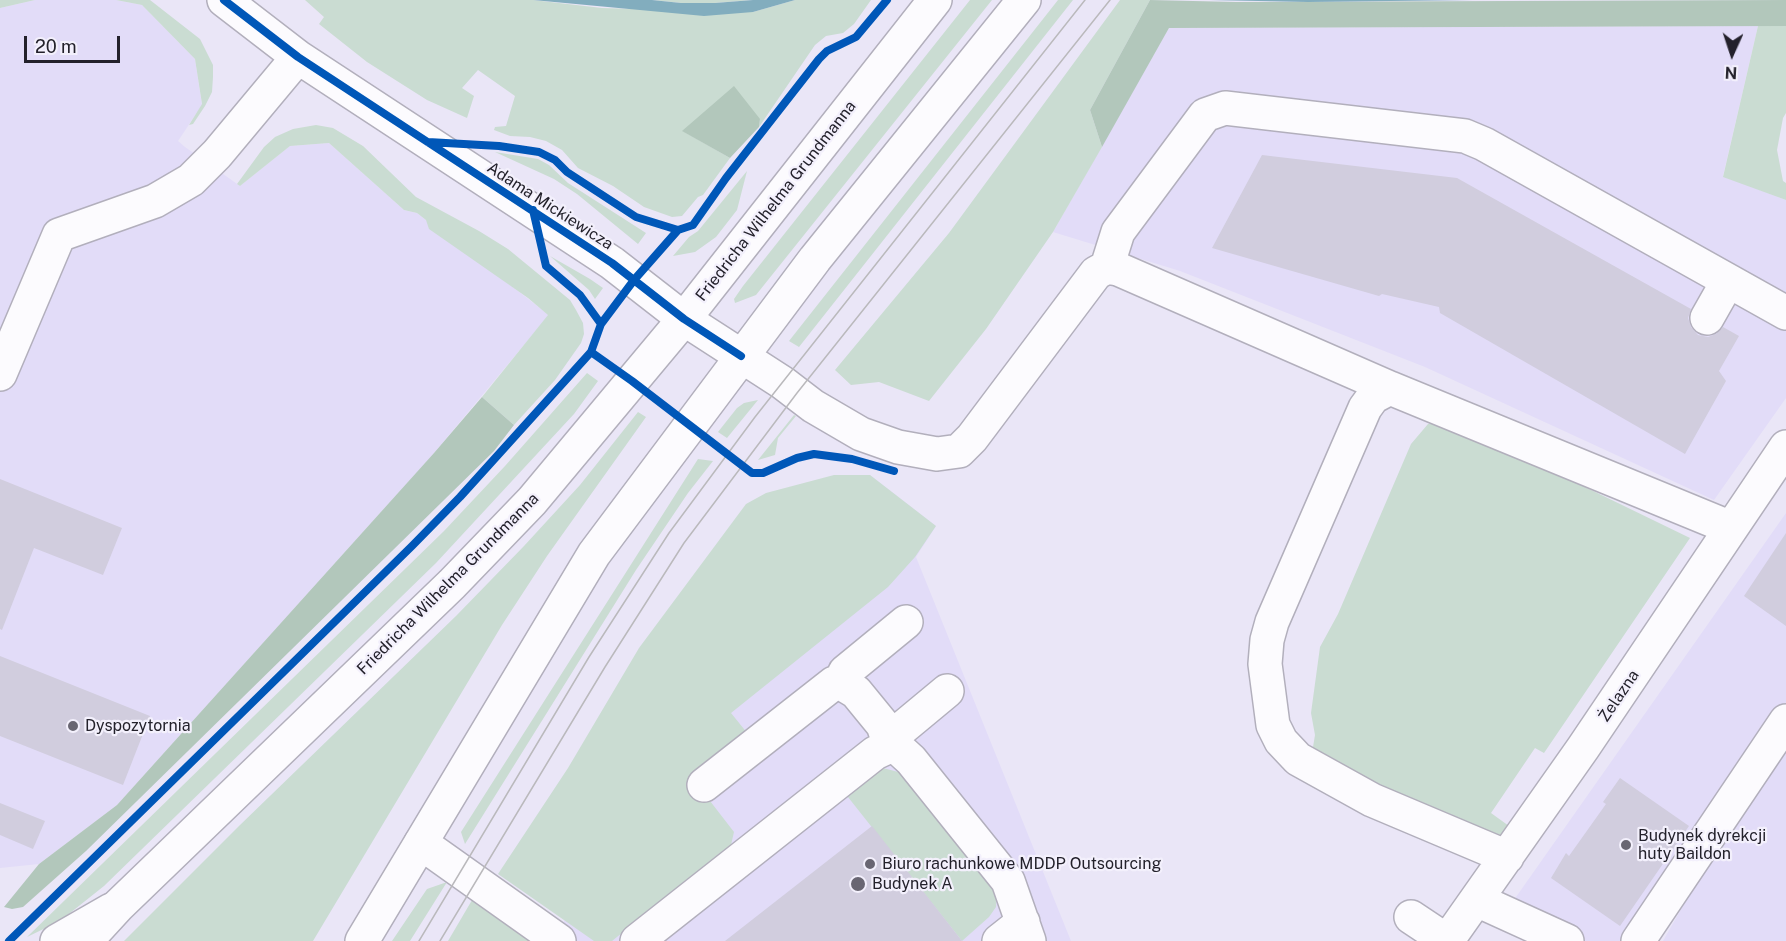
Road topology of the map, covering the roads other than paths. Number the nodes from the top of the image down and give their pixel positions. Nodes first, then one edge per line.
1 (935, 0) edge
2 (230, 4) edge
3 (1019, 6) edge
4 (298, 57) junction
5 (1107, 267) junction
6 (1728, 280) junction
7 (1786, 313) edge
8 (1707, 318) dead end
9 (684, 319) junction
10 (741, 356) junction
11 (0, 374) edge
12 (1389, 388) junction
13 (1786, 447) edge
14 (1731, 528) junction
15 (906, 622) dead end
16 (841, 683) junction
17 (947, 691) dead end
18 (1786, 721) edge
19 (890, 746) junction
20 (704, 785) dead end
21 (421, 843) junction
22 (1507, 857) junction
23 (1477, 900) junction
24 (118, 906) junction
25 (1411, 917) dead end
26 (1017, 935) edge
27 (57, 941) edge
28 (86, 941) edge
29 (362, 941) edge
30 (559, 941) edge
31 (637, 941) edge
32 (1447, 941) edge
33 (1567, 941) edge
34 (1638, 941) edge

1 - 9 main road, Friedricha Wilhelma Grundmanna
2 - 4 main road, Adama Mickiewicza
3 - 10 main road
4 - 9 main road, Adama Mickiewicza
4 - 11 main road
5 - 6 main road
5 - 10 main road, Adama Mickiewicza
5 - 12 main road
6 - 7 main road
6 - 8 main road
9 - 10 main road, Adama Mickiewicza
9 - 24 main road, Friedricha Wilhelma Grundmanna
10 - 21 main road
12 - 14 main road
12 - 22 main road
13 - 14 main road, Żelazna
14 - 22 main road, Żelazna
15 - 16 main road
16 - 19 main road
16 - 20 main road
17 - 19 main road
18 - 34 main road
19 - 26 main road
19 - 31 main road
21 - 29 main road
21 - 30 main road
22 - 23 main road, Żelazna
23 - 32 main road, Żelazna
23 - 33 main road
24 - 27 main road
24 - 28 main road, Friedricha Wilhelma Grundmanna
25 - 32 main road

